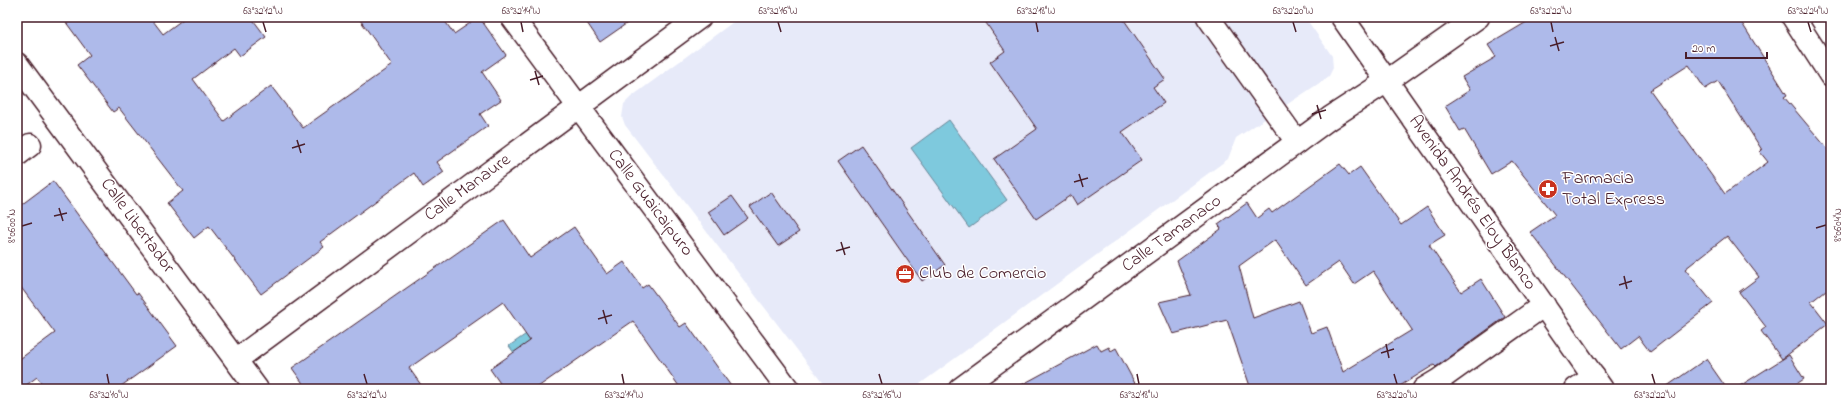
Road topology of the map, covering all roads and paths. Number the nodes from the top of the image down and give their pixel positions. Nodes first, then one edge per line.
1 (512, 17) edge
2 (700, 17) edge
3 (1208, 17) edge
4 (1342, 17) edge
5 (1478, 17) edge
6 (1793, 17) edge
7 (17, 64) edge
8 (1831, 76) edge
9 (1387, 81) junction
10 (579, 106) junction
11 (1297, 142) junction
12 (1544, 305) junction
13 (236, 360) junction
14 (1598, 383) edge
15 (257, 389) edge
16 (788, 389) edge
17 (960, 389) edge
18 (1424, 389) edge
19 (1576, 389) edge

1 - 10 street, Calle Guaicaipuro
2 - 10 street, Calle Manaure
3 - 11 street
4 - 9 street, Avenida Andrés Eloy Blanco
5 - 9 street, Calle Tamanaco
6 - 8 street
7 - 13 street, Calle Libertador
9 - 11 street, Calle Tamanaco
9 - 12 street, Avenida Andrés Eloy Blanco
10 - 13 street, Calle Manaure
10 - 16 street, Calle Guaicaipuro
11 - 17 street, Calle Tamanaco
12 - 14 street, Avenida Andrés Eloy Blanco
12 - 18 street
13 - 15 street, Calle Libertador
14 - 19 street

